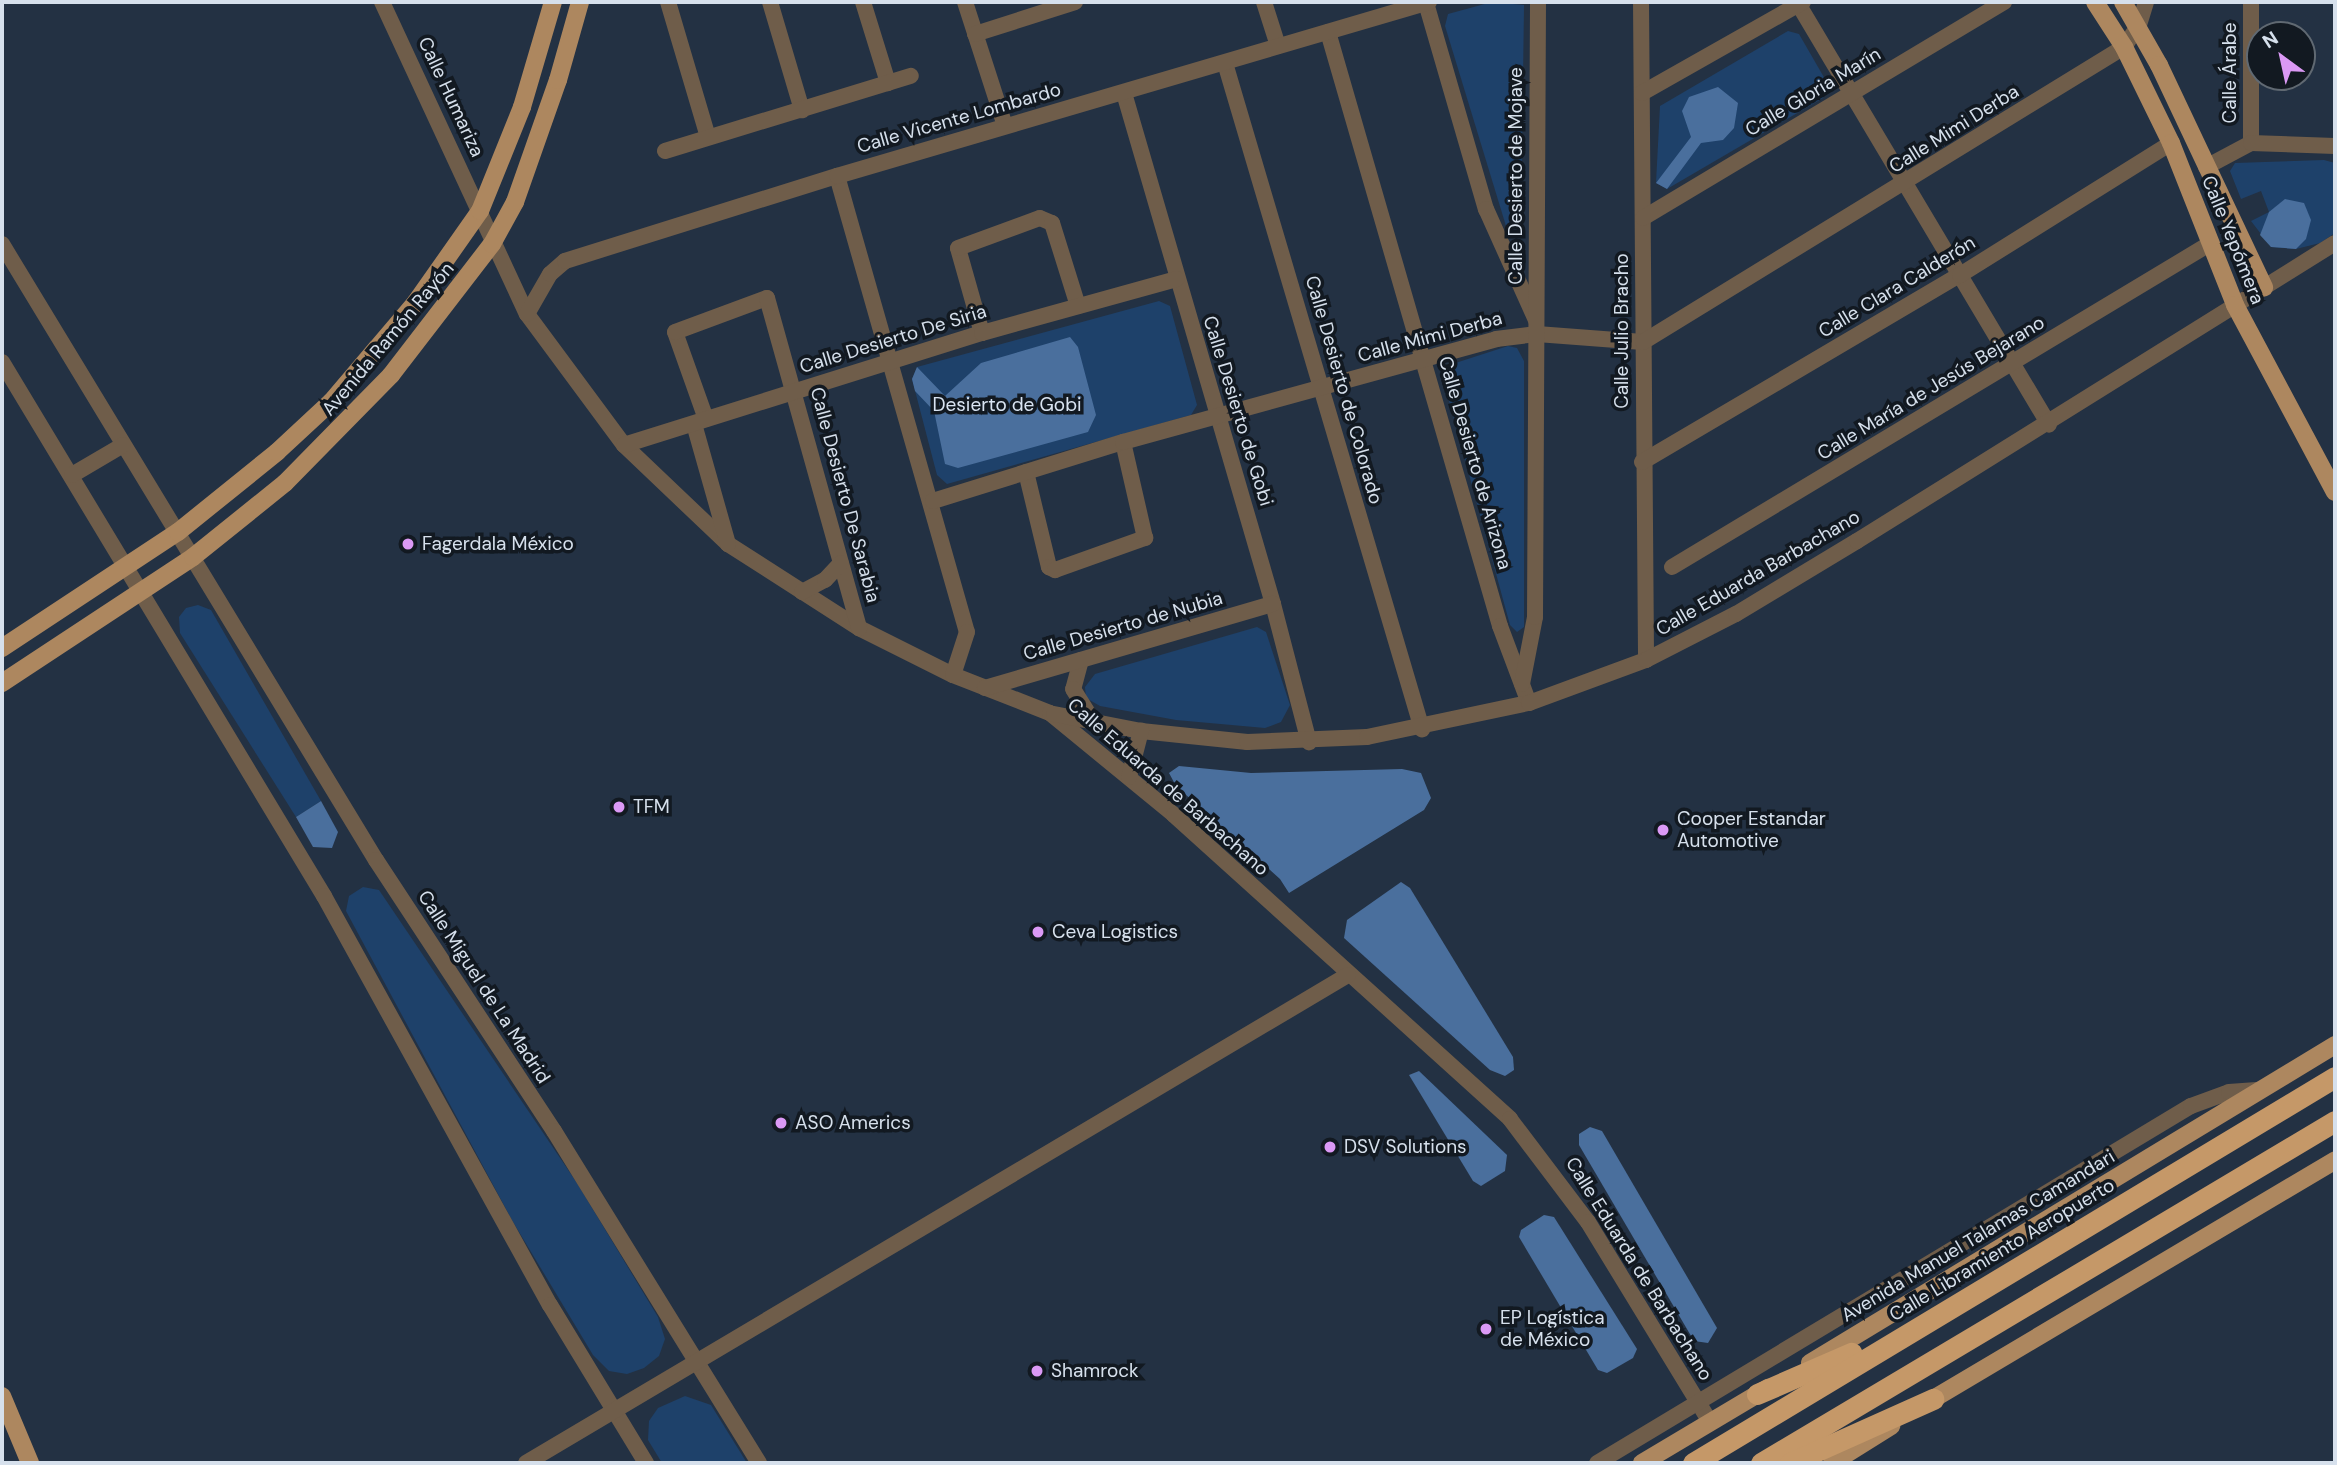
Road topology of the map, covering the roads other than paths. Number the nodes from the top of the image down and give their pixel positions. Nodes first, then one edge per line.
1 (383, 2) edge
2 (398, 2) edge
3 (553, 2) edge
4 (580, 2) edge
5 (668, 2) edge
6 (770, 2) edge
7 (863, 2) edge
8 (965, 2) edge
9 (1075, 2) edge
10 (1264, 2) edge
11 (1428, 2) edge
12 (1538, 2) edge
13 (1641, 2) edge
14 (2004, 2) edge
15 (2095, 2) edge
16 (2123, 2) edge
17 (2146, 2) edge
18 (2251, 2) edge
19 (1799, 3) edge
20 (2138, 25) junction
21 (1328, 32) junction
22 (975, 34) junction
23 (1278, 46) junction
24 (2124, 47) junction
25 (1225, 63) junction
26 (911, 76) dead end
27 (888, 83) junction
28 (1124, 93) junction
29 (1642, 93) junction
30 (1850, 95) junction
31 (802, 110) junction
32 (1005, 126) junction
33 (708, 137) junction
34 (2171, 143) junction
35 (2251, 144) junction
36 (2335, 146) edge
37 (665, 151) dead end
38 (2206, 167) junction
39 (837, 176) junction
40 (1905, 185) junction
41 (480, 211) junction
42 (1643, 218) junction
43 (2211, 243) junction
44 (2335, 243) edge
45 (2, 244) edge
46 (492, 244) junction
47 (1960, 275) junction
48 (1177, 279) junction
49 (2264, 287) junction
50 (2235, 305) junction
51 (1079, 306) junction
52 (527, 314) junction
53 (1537, 327) junction
54 (982, 333) junction
55 (1643, 342) junction
56 (1422, 358) junction
57 (891, 361) junction
58 (2, 362) edge
59 (2014, 364) junction
60 (1322, 388) junction
61 (795, 391) junction
62 (1218, 419) junction
63 (700, 422) junction
64 (2049, 424) junction
65 (1123, 442) junction
66 (123, 445) junction
67 (624, 445) junction
68 (1642, 462) junction
69 (1026, 472) junction
70 (72, 475) junction
71 (2335, 492) edge
72 (933, 501) junction
73 (178, 532) junction
74 (728, 544) junction
75 (193, 557) junction
76 (841, 563) junction
77 (129, 566) junction
78 (1672, 567) dead end
79 (143, 591) junction
80 (802, 592) junction
81 (1273, 604) junction
82 (859, 628) junction
83 (2, 648) edge
84 (1081, 660) junction
85 (1646, 660) junction
86 (953, 675) junction
87 (2, 683) edge
88 (1522, 685) junction
89 (985, 688) junction
90 (1529, 703) junction
91 (1050, 713) junction
92 (1094, 722) junction
93 (1422, 729) junction
94 (1141, 731) junction
95 (1309, 742) junction
96 (1129, 777) junction
97 (1348, 975) junction
98 (2335, 1045) edge
99 (2335, 1077) edge
100 (2260, 1090) junction
101 (2335, 1121) edge
102 (2335, 1160) edge
103 (1975, 1292) junction
104 (698, 1361) junction
105 (1757, 1394) junction
106 (2, 1396) edge
107 (1934, 1399) junction
108 (1698, 1402) junction
109 (614, 1411) junction
110 (1710, 1422) junction
111 (30, 1463) edge
112 (526, 1463) edge
113 (646, 1463) edge
114 (759, 1463) edge
115 (1597, 1463) edge
116 (1642, 1463) edge
117 (1693, 1463) edge
118 (1761, 1463) edge
119 (1790, 1463) edge
120 (1832, 1463) edge

1 - 2 street
1 - 41 street, Calle Humariza
3 - 41 main road, Avenida Ramón Rayón
4 - 46 main road, Avenida Ramón Rayón
5 - 33 street
6 - 31 street
7 - 27 street
8 - 22 street
9 - 22 street
10 - 23 street
11 - 21 street, Calle Vicente Lombardo
11 - 53 street
12 - 53 street, Calle Desierto de Mojave
13 - 29 street, Calle Julio Bracho
14 - 30 street, Calle Gloria Marín
15 - 24 main road, Calle Yepómera
16 - 20 main road, Calle Yepómera
17 - 20 street
18 - 35 street, Calle Árabe
19 - 29 street
19 - 30 street
20 - 24 street
20 - 38 main road, Calle Yepómera
21 - 23 street, Calle Vicente Lombardo
21 - 56 street, Calle Desierto de Arizona
22 - 32 street
23 - 25 street, Calle Vicente Lombardo
24 - 34 main road, Calle Yepómera
24 - 40 street, Calle Mimi Derba
25 - 28 street, Calle Vicente Lombardo
25 - 60 street, Calle Desierto de Colorado
26 - 27 street
27 - 31 street
28 - 32 street, Calle Vicente Lombardo
28 - 48 street, Calle Desierto de Gobi
29 - 42 street, Calle Julio Bracho
30 - 40 street
30 - 42 street, Calle Gloria Marín
31 - 33 street
32 - 39 street, Calle Vicente Lombardo
33 - 37 street
34 - 43 main road, Calle Yepómera
34 - 47 street, Calle Clara Calderón
35 - 36 street
35 - 38 street
38 - 49 main road, Calle Yepómera
39 - 52 street, Calle Vicente Lombardo
39 - 57 street, Calle Desierto De Siria
40 - 47 street
40 - 55 street, Calle Mimi Derba
41 - 46 street, Calle Eduarda de Barbachano
41 - 73 main road, Avenida Ramón Rayón
42 - 55 street, Calle Julio Bracho
43 - 50 main road, Calle Yepómera
43 - 59 street, Calle María de Jesús Bejarano
44 - 49 street, Calle Eduarda Barbachano
45 - 66 street, Calle Miguel de La Madrid
46 - 52 street, Calle Eduarda de Barbachano
46 - 75 main road, Avenida Ramón Rayón
47 - 59 street
47 - 68 street, Calle Clara Calderón
48 - 51 street, Calle Desierto De Siria
48 - 62 street, Calle Desierto de Gobi
49 - 50 street, Calle Eduarda Barbachano
50 - 64 street, Calle Eduarda Barbachano
50 - 71 main road, Calle Yepómera
51 - 54 street, Calle Desierto De Siria
51 - 54 street
52 - 67 street, Calle Eduarda de Barbachano
53 - 55 street, Calle Mimi Derba
53 - 56 street, Calle Mimi Derba
53 - 88 street, Calle Desierto de Mojave
54 - 57 street, Calle Desierto De Siria
55 - 68 street, Calle Julio Bracho
56 - 60 street, Calle Mimi Derba
56 - 88 street, Calle Desierto de Arizona
57 - 61 street, Calle Desierto De Siria
57 - 72 street, Calle Desierto De Siria
58 - 70 street
59 - 64 street
59 - 78 street, Calle María de Jesús Bejarano
60 - 62 street, Calle Mimi Derba
60 - 93 street, Calle Desierto de Colorado
61 - 63 street, Calle Desierto De Siria
61 - 63 street, Calle Desierto De Sarabia
61 - 76 street, Calle Desierto De Sarabia
62 - 65 street, Calle Mimi Derba
62 - 81 street, Calle Desierto de Gobi
63 - 67 street, Calle Desierto De Siria
63 - 74 street
64 - 85 street, Calle Eduarda Barbachano
65 - 69 street, Calle Mimi Derba
65 - 69 street
66 - 70 street
66 - 73 street, Calle Miguel de La Madrid
67 - 74 street, Calle Eduarda de Barbachano
68 - 85 street, Calle Julio Bracho
69 - 72 street, Calle Mimi Derba
70 - 77 street
72 - 86 street, Calle Desierto De Siria
73 - 75 street, Calle Miguel de La Madrid
73 - 77 main road, Avenida Ramón Rayón
74 - 80 street, Calle Eduarda de Barbachano
75 - 79 main road, Avenida Ramón Rayón
75 - 104 street, Calle Miguel de La Madrid
76 - 80 street
76 - 82 street, Calle Desierto De Sarabia
77 - 79 street
77 - 83 main road, Avenida Ramón Rayón
79 - 87 main road, Avenida Ramón Rayón
79 - 109 street
80 - 82 street, Calle Eduarda de Barbachano
81 - 84 street, Calle Desierto de Nubia
81 - 95 street, Calle Desierto de Gobi
82 - 86 street, Calle Eduarda de Barbachano
84 - 89 street, Calle Desierto de Nubia
84 - 92 street
85 - 90 street, Calle Eduarda Barbachano
86 - 89 street, Calle Eduarda de Barbachano
88 - 90 street, Calle Desierto de Arizona
89 - 91 street, Calle Eduarda de Barbachano
90 - 93 street, Calle Eduarda Barbachano
91 - 92 street, Calle Eduarda Barbachano
91 - 96 street, Calle Eduarda de Barbachano
92 - 94 street, Calle Eduarda Barbachano
93 - 95 street, Calle Eduarda Barbachano
94 - 95 street, Calle Eduarda Barbachano
94 - 96 street
96 - 97 street, Calle Eduarda de Barbachano
97 - 104 street
97 - 108 street, Calle Eduarda de Barbachano
98 - 100 main road, Avenida Manuel Talamas Camandari
99 - 103 highway, Calle Libramiento Aeropuerto
100 - 105 main road, Avenida Manuel Talamas Camandari
100 - 108 street
101 - 118 highway
102 - 107 main road
103 - 105 highway
103 - 117 highway, Calle Libramiento Aeropuerto
104 - 109 street
104 - 114 street, Calle Miguel de La Madrid
105 - 110 main road, Avenida Manuel Talamas Camandari
106 - 111 main road
107 - 119 highway
107 - 120 main road
108 - 110 street, Calle Eduarda de Barbachano
108 - 115 street
109 - 112 street
109 - 113 street
110 - 116 main road, Avenida Manuel Talamas Camandari

